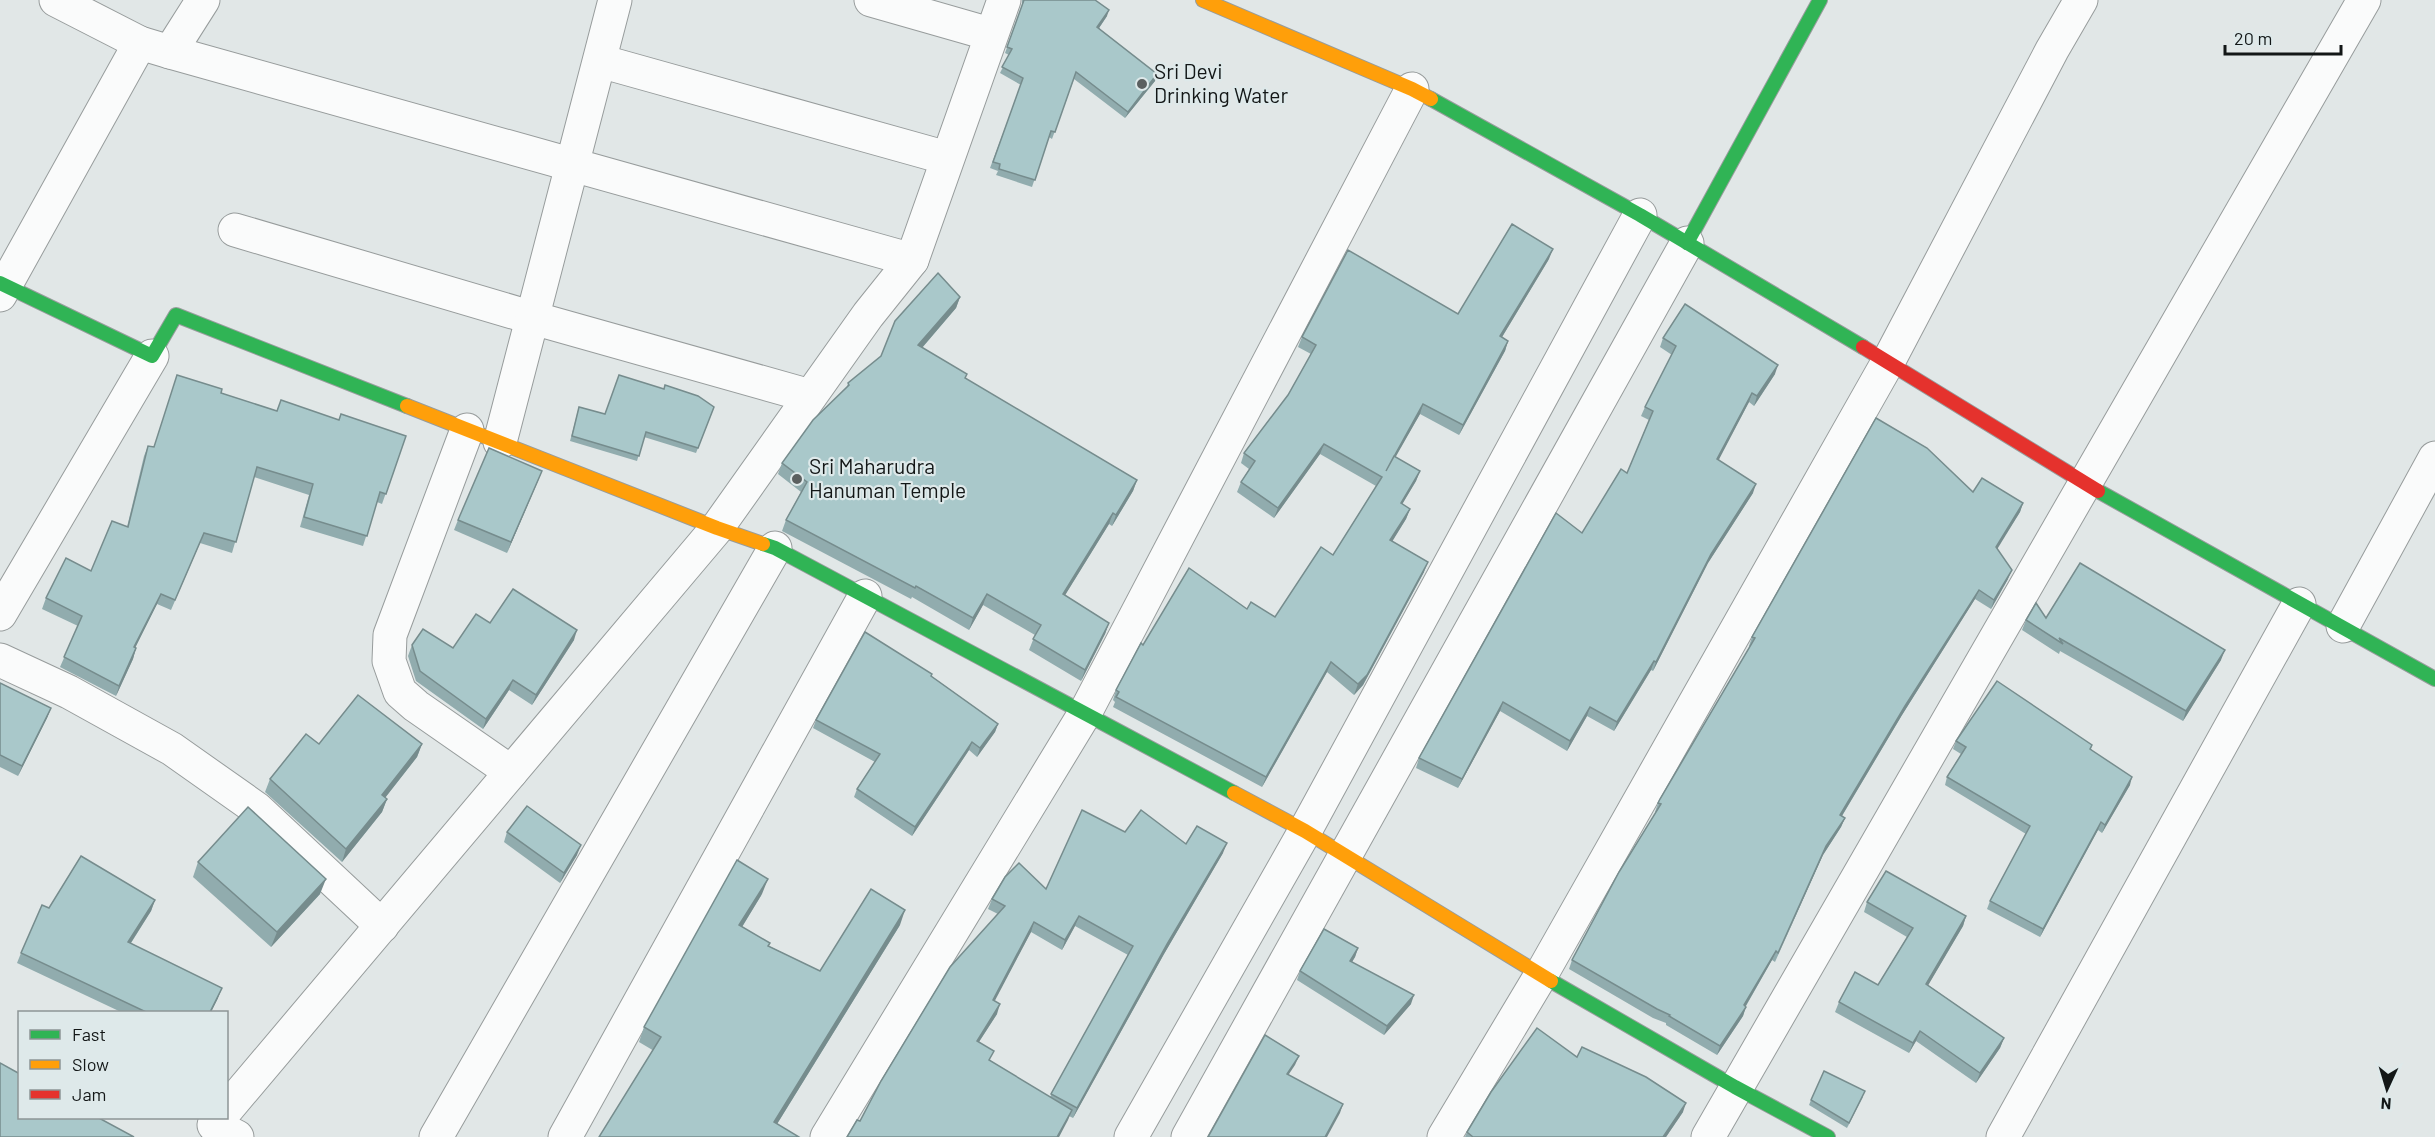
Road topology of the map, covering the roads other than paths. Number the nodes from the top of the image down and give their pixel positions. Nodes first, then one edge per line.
1 (56, 0) edge
2 (203, 0) edge
3 (615, 0) edge
4 (871, 0) edge
5 (1004, 0) edge
6 (1203, 0) edge
7 (1820, 0) edge
8 (2081, 0) edge
9 (2364, 0) edge
10 (990, 34) junction
11 (155, 48) junction
12 (600, 61) junction
13 (1412, 89) junction
14 (948, 158) junction
15 (573, 166) junction
16 (1640, 215) junction
17 (235, 230) dead end
18 (1687, 243) junction
19 (912, 261) junction
20 (2, 288) edge
21 (533, 318) junction
22 (152, 356) junction
23 (1888, 362) junction
24 (810, 396) junction
25 (467, 430) junction
26 (500, 442) junction
27 (2435, 459) edge
28 (2086, 484) junction
29 (717, 528) junction
30 (775, 548) junction
31 (865, 596) junction
32 (2299, 604) junction
33 (0, 614) edge
34 (2343, 626) junction
35 (0, 660) edge
36 (2435, 679) edge
37 (1084, 713) junction
38 (511, 772) junction
39 (1305, 831) junction
40 (1346, 855) junction
41 (382, 926) junction
42 (1541, 975) junction
43 (1736, 1087) junction
44 (228, 1116) edge
45 (436, 1137) edge
46 (565, 1137) edge
47 (827, 1137) edge
48 (1131, 1137) edge
49 (1188, 1137) edge
50 (1444, 1137) edge
51 (1708, 1137) edge
52 (1828, 1137) edge
53 (2003, 1137) edge

1 - 11 street
2 - 11 street
3 - 12 street
4 - 10 street
5 - 10 street
6 - 13 street
7 - 18 street
8 - 23 street
9 - 28 street
10 - 14 street
11 - 15 street
11 - 20 street
12 - 14 street
12 - 15 street
13 - 16 street
13 - 37 street
14 - 19 street
15 - 19 street
15 - 21 street
16 - 18 street
16 - 39 street
17 - 21 street
18 - 23 street
18 - 40 street
19 - 24 street
20 - 22 street
21 - 24 street
21 - 26 street
22 - 25 street
22 - 33 street
23 - 28 street
23 - 42 street
24 - 29 street
25 - 26 street
25 - 38 street
26 - 29 street
27 - 34 street
28 - 32 street
28 - 43 street
29 - 30 street
29 - 38 street
30 - 31 street
30 - 45 street
31 - 37 street
31 - 46 street
32 - 34 street
32 - 53 street
34 - 36 street
35 - 41 street
37 - 39 street
37 - 47 street
38 - 41 street
39 - 40 street
39 - 48 street
40 - 42 street
40 - 49 street
41 - 44 street
42 - 43 street
42 - 50 street
43 - 51 street
43 - 52 street

